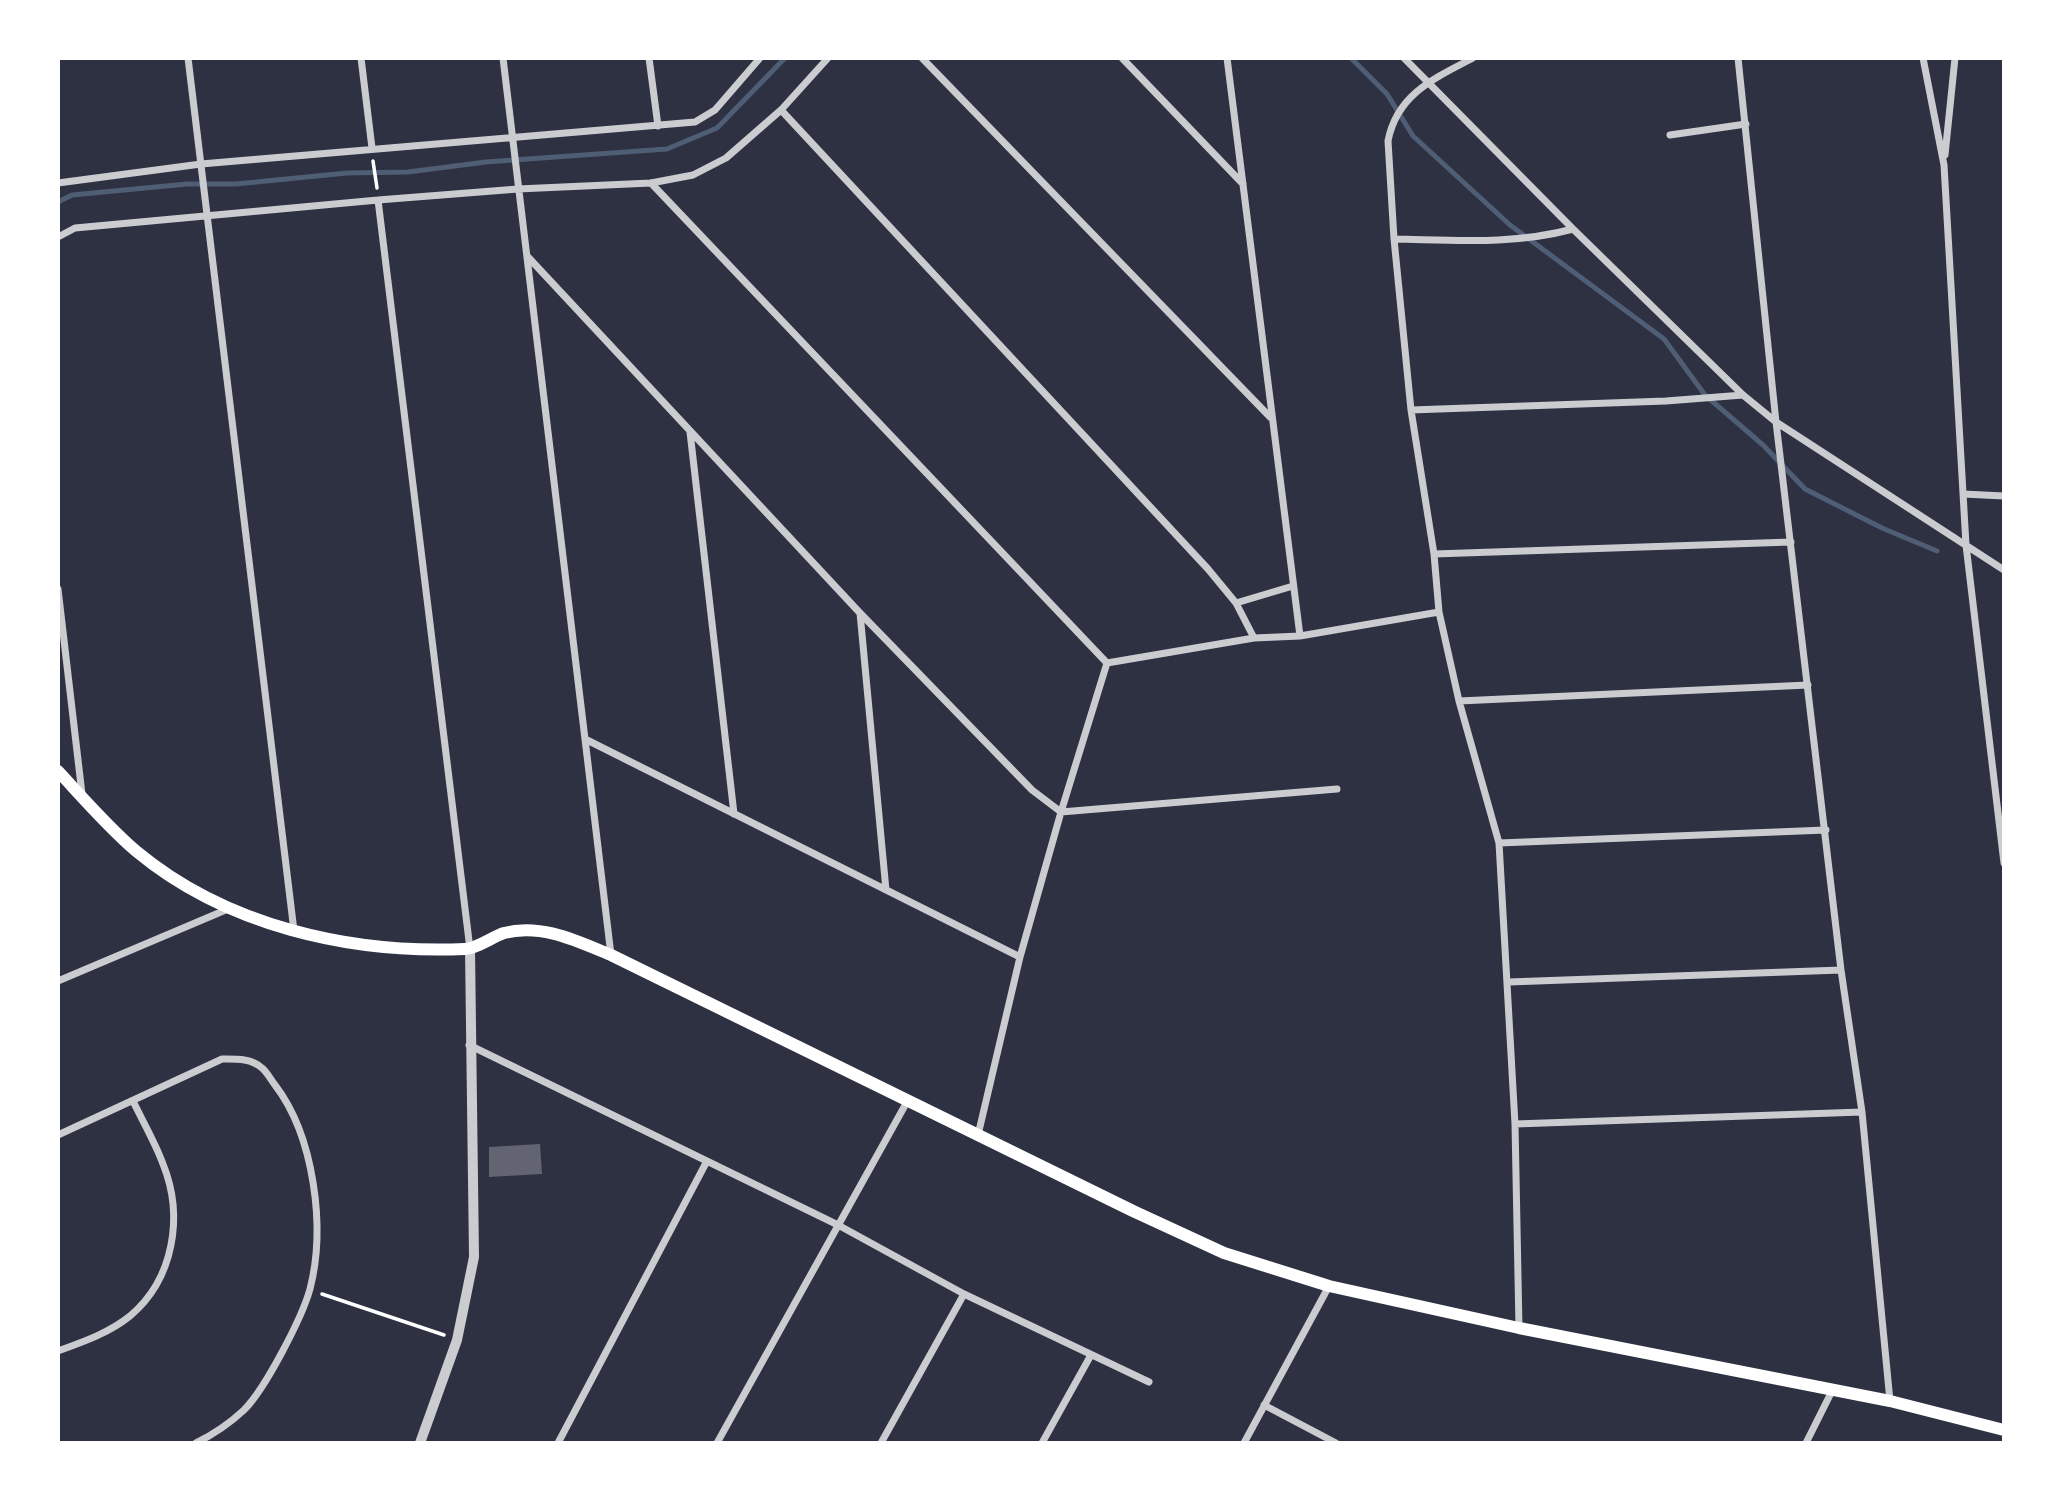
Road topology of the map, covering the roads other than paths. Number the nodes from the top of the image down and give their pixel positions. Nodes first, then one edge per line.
1 (188, 58) edge
2 (361, 58) edge
3 (503, 58) edge
4 (649, 58) edge
5 (760, 58) edge
6 (828, 58) edge
7 (922, 58) edge
8 (1122, 58) edge
9 (1227, 58) edge
10 (1404, 58) edge
11 (1473, 58) edge
12 (1738, 58) edge
13 (1923, 58) edge
14 (1955, 58) edge
15 (1427, 82) junction
16 (781, 110) junction
17 (1746, 124) junction
18 (658, 126) junction
19 (1670, 135) dead end
20 (512, 141) junction
21 (372, 151) junction
22 (1944, 165) junction
23 (202, 167) junction
24 (58, 183) edge
25 (650, 183) junction
26 (518, 185) junction
27 (1243, 185) junction
28 (378, 200) junction
29 (209, 212) junction
30 (1573, 229) junction
31 (58, 237) edge
32 (1394, 239) junction
33 (528, 257) junction
34 (1743, 395) junction
35 (1411, 410) junction
36 (1271, 418) junction
37 (1776, 422) junction
38 (690, 432) junction
39 (1963, 494) junction
40 (2004, 496) edge
41 (1791, 542) junction
42 (1966, 545) junction
43 (1434, 554) junction
44 (2004, 570) edge
45 (1293, 586) junction
46 (58, 589) edge
47 (1236, 603) junction
48 (1439, 612) junction
49 (860, 613) junction
50 (1300, 636) junction
51 (1254, 638) junction
52 (1107, 663) junction
53 (1808, 685) junction
54 (1459, 701) junction
55 (585, 739) junction
56 (58, 771) edge
57 (1338, 789) dead end
58 (83, 798) junction
59 (1061, 812) junction
60 (734, 814) junction
61 (1826, 830) junction
62 (1499, 843) junction
63 (2004, 863) edge
64 (886, 890) junction
65 (228, 909) junction
66 (294, 931) junction
67 (470, 949) junction
68 (611, 955) junction
69 (1020, 957) junction
70 (1841, 970) junction
71 (58, 981) edge
72 (1509, 982) junction
73 (469, 1045) junction
74 (908, 1100) junction
75 (133, 1101) junction
76 (1862, 1112) junction
77 (1515, 1124) junction
78 (58, 1135) edge
79 (978, 1135) junction
80 (707, 1161) junction
81 (838, 1225) junction
82 (1329, 1286) junction
83 (964, 1294) junction
84 (1519, 1328) junction
85 (58, 1351) edge
86 (1091, 1355) junction
87 (1149, 1382) dead end
88 (1833, 1389) junction
89 (1890, 1401) junction
90 (1264, 1405) junction
91 (2004, 1430) edge
92 (196, 1443) edge
93 (420, 1443) edge
94 (558, 1443) edge
95 (717, 1443) edge
96 (881, 1443) edge
97 (1042, 1443) edge
98 (1244, 1443) edge
99 (1336, 1443) edge
100 (1806, 1443) edge

1 - 23 street
2 - 21 street
3 - 20 street
4 - 18 street
5 - 18 street
6 - 16 street
7 - 36 street
8 - 27 street
9 - 27 street
10 - 15 street
11 - 15 street
12 - 17 street
13 - 22 street
14 - 22 street
15 - 30 street
15 - 32 street
16 - 25 street
16 - 47 street
17 - 19 street
17 - 37 street
18 - 20 street
20 - 21 street
20 - 26 street
21 - 23 street
22 - 39 street
23 - 24 street
23 - 29 street
25 - 26 street
25 - 52 street
26 - 28 street
26 - 33 street
27 - 36 street
28 - 29 street
28 - 67 street
29 - 31 street
29 - 66 street
30 - 32 street
30 - 34 street
32 - 35 street
33 - 38 street
33 - 55 street
34 - 35 street
34 - 37 street
35 - 43 street
36 - 45 street
37 - 41 street
37 - 42 street
38 - 49 street
38 - 60 street
39 - 40 street
39 - 42 street
41 - 43 street
41 - 53 street
42 - 44 street
42 - 63 street
43 - 48 street
45 - 47 street
45 - 50 street
46 - 58 street
47 - 51 street
48 - 50 street
48 - 54 street
49 - 59 street
49 - 64 street
50 - 51 street
51 - 52 street
52 - 59 street
53 - 54 street
53 - 61 street
54 - 62 street
55 - 60 street
55 - 68 street
56 - 58 main road
57 - 59 street
58 - 65 main road
59 - 69 street
60 - 64 street
61 - 62 street
61 - 70 street
62 - 72 street
64 - 69 street
65 - 66 main road
65 - 71 street
66 - 67 main road
67 - 68 main road
67 - 73 street
68 - 74 main road
69 - 79 street
70 - 72 street
70 - 76 street
72 - 77 street
73 - 80 street
73 - 93 street
74 - 79 main road
74 - 81 street
75 - 78 street
75 - 85 street
75 - 92 street
76 - 77 street
76 - 89 street
77 - 84 street
79 - 82 main road
80 - 81 street
80 - 94 street
81 - 83 street
81 - 95 street
82 - 84 main road
82 - 90 street
83 - 86 street
83 - 96 street
84 - 88 main road
86 - 87 street
86 - 97 street
88 - 89 main road
88 - 100 street
89 - 91 main road
90 - 98 street
90 - 99 street

